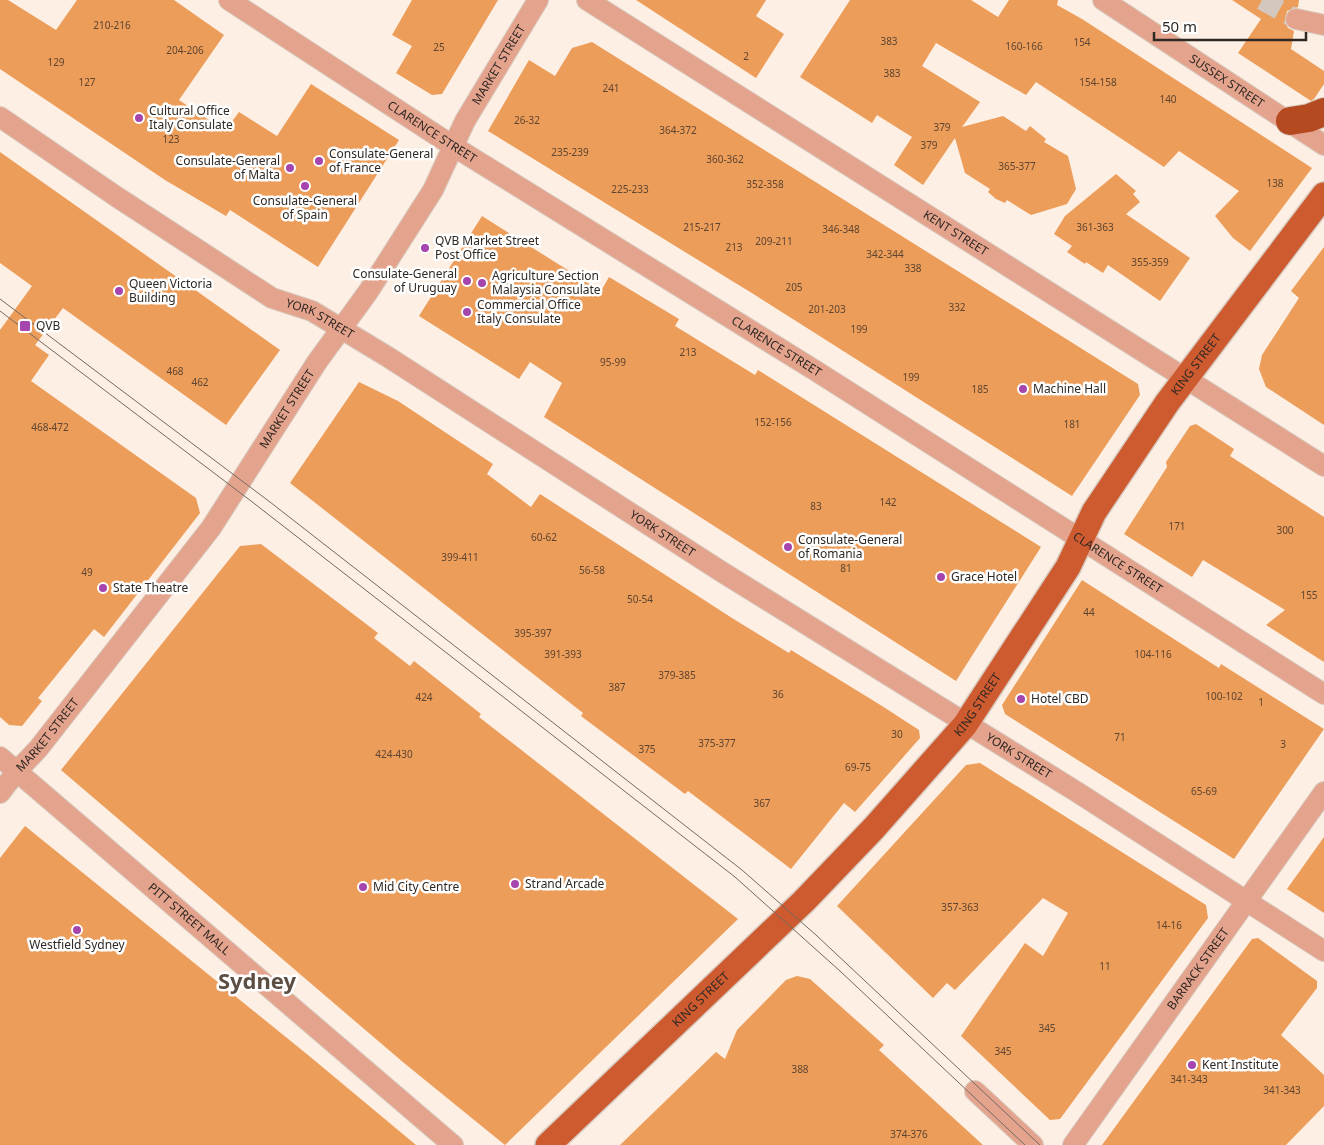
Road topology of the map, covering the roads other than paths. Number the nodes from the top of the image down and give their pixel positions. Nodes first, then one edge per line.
1 (229, 0) edge
2 (538, 0) edge
3 (587, 0) edge
4 (1103, 0) edge
5 (1296, 19) tunnel mouth
6 (1324, 25) edge
7 (1324, 112) edge
8 (0, 117) edge
9 (1290, 120) junction
10 (1324, 144) edge
11 (453, 146) junction
12 (1324, 195) edge
13 (341, 328) junction
14 (1185, 378) junction
15 (1324, 466) edge
16 (1081, 540) junction
17 (1324, 694) edge
18 (965, 725) junction
19 (0, 757) edge
20 (17, 771) junction
21 (1324, 792) edge
22 (0, 793) edge
23 (1245, 902) junction
24 (1324, 951) edge
25 (975, 1091) dead end
26 (453, 1145) edge
27 (548, 1145) edge
28 (1033, 1145) edge
29 (1073, 1145) edge

1 - 11 street, CLARENCE STREET
2 - 11 street, MARKET STREET
3 - 14 street, KENT STREET
4 - 9 street, SUSSEX STREET
5 - 6 street
7 - 9 highway
8 - 13 street, YORK STREET
9 - 10 street, SUSSEX STREET
11 - 13 street, MARKET STREET
11 - 16 street, CLARENCE STREET
12 - 14 main road, KING STREET
13 - 18 street, YORK STREET
13 - 20 street, MARKET STREET
14 - 15 street, KENT STREET
14 - 16 main road, KING STREET
16 - 17 street, CLARENCE STREET
16 - 18 main road, KING STREET
18 - 23 street, YORK STREET
18 - 27 main road, KING STREET
19 - 20 street, PITT STREET MALL
20 - 22 street, MARKET STREET
20 - 26 street, PITT STREET MALL
21 - 23 street, BARRACK STREET
23 - 24 street, YORK STREET
23 - 29 street, BARRACK STREET
25 - 28 street

